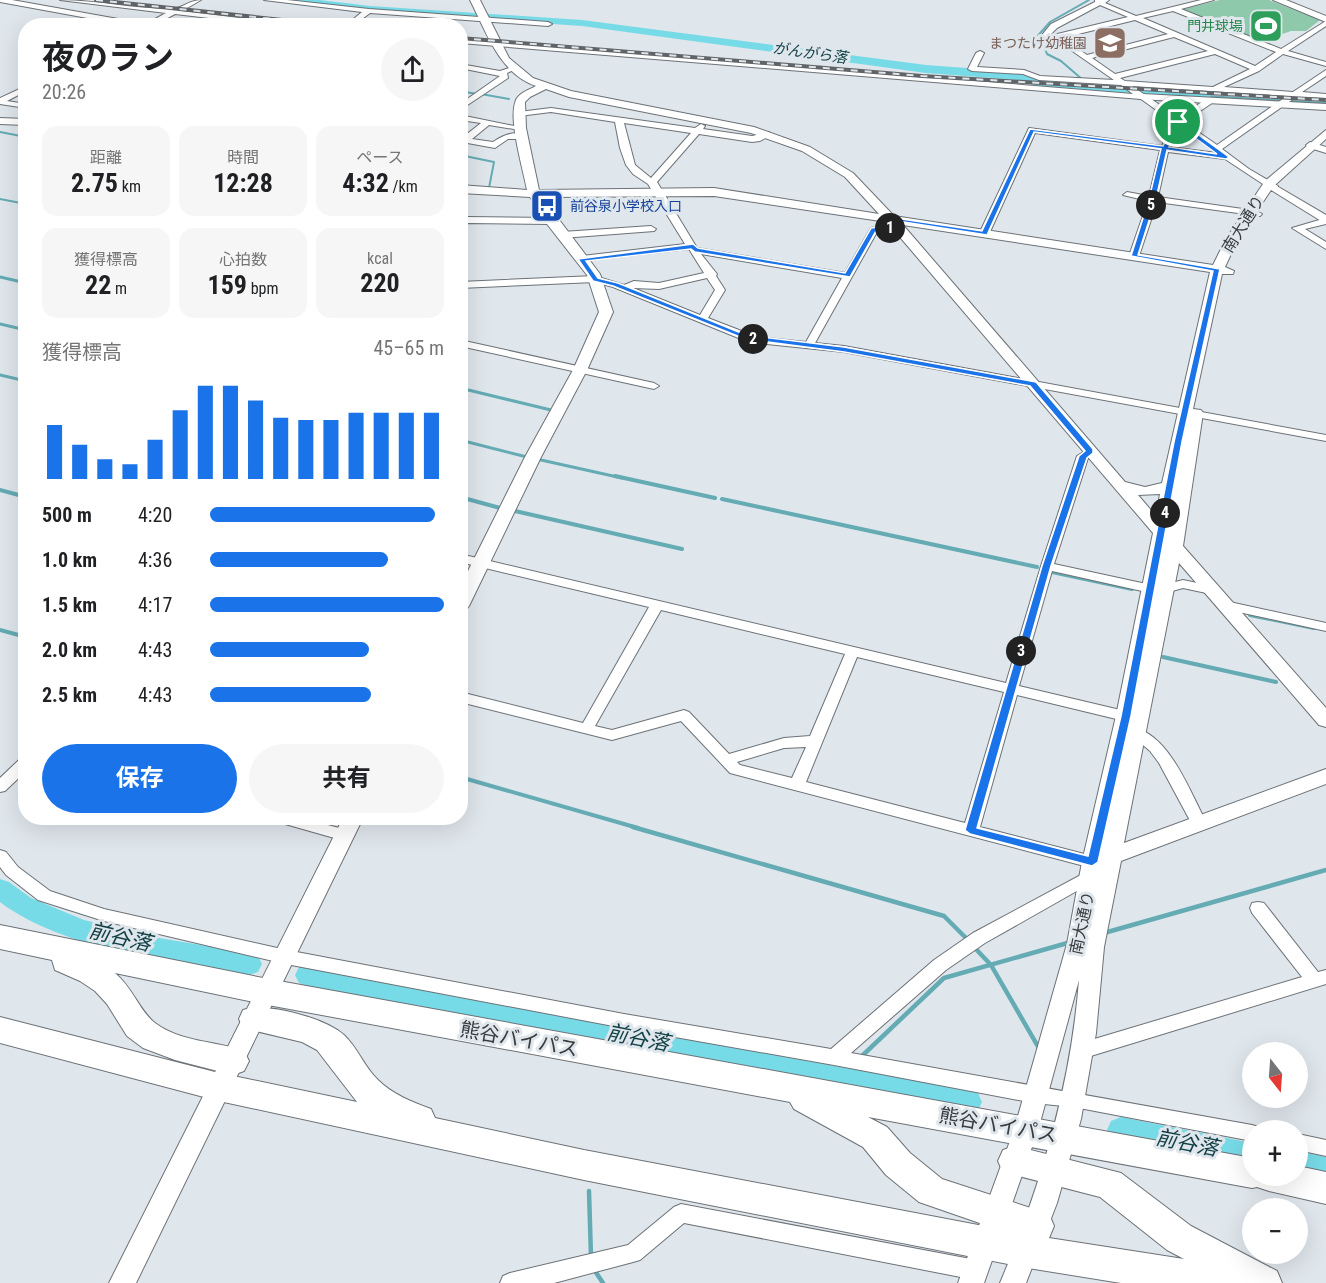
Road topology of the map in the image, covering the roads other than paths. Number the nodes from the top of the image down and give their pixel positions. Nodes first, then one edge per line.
1 (0, 0) edge
2 (64, 0) edge
3 (197, 0) edge
4 (268, 0) edge
5 (475, 0) edge
6 (1210, 0) edge
7 (1278, 0) edge
8 (1101, 1) edge
9 (1174, 9) junction
10 (369, 11) junction
11 (176, 13) junction
12 (482, 16) junction
13 (101, 18) edge
14 (164, 18) edge
15 (224, 18) edge
16 (359, 18) edge
17 (1135, 18) junction
18 (1326, 21) edge
19 (548, 24) dead end
20 (1174, 35) junction
21 (1056, 37) junction
22 (468, 42) edge
23 (496, 45) junction
24 (1279, 51) junction
25 (1215, 52) junction
26 (980, 53) dead end
27 (1085, 58) junction
28 (1326, 64) edge
29 (468, 67) edge
30 (1153, 67) junction
31 (1256, 69) junction
32 (508, 71) junction
33 (1326, 72) edge
34 (1113, 77) junction
35 (1168, 80) junction
36 (1123, 84) junction
37 (545, 86) junction
38 (18, 92) edge
39 (1296, 94) junction
40 (1211, 95) junction
41 (1326, 96) edge
42 (1143, 97) junction
43 (0, 102) edge
44 (468, 102) edge
45 (1279, 104) junction
46 (18, 105) edge
47 (1326, 107) edge
48 (519, 114) junction
49 (468, 118) edge
50 (619, 120) junction
51 (707, 120) junction
52 (0, 121) edge
53 (18, 122) edge
54 (488, 122) junction
55 (1178, 122) junction
56 (697, 131) junction
57 (521, 132) junction
58 (1326, 133) edge
59 (766, 134) junction
60 (468, 138) edge
61 (468, 140) edge
62 (1320, 146) edge
63 (1165, 148) junction
64 (1216, 149) junction
65 (1226, 157) junction
66 (653, 186) junction
67 (1272, 186) junction
68 (468, 190) edge
69 (534, 195) junction
70 (1127, 195) dead end
71 (1153, 199) junction
72 (1253, 213) junction
73 (468, 220) edge
74 (1326, 220) edge
75 (551, 221) junction
76 (894, 223) junction
77 (651, 229) dead end
78 (984, 234) junction
79 (562, 235) junction
80 (1326, 246) edge
81 (694, 248) junction
82 (1134, 256) junction
83 (582, 259) junction
84 (1223, 270) junction
85 (711, 274) junction
86 (847, 276) junction
87 (595, 279) junction
88 (468, 285) edge
89 (624, 288) junction
90 (702, 320) junction
91 (468, 342) edge
92 (809, 345) junction
93 (580, 370) junction
94 (1033, 384) junction
95 (654, 386) dead end
96 (1191, 414) junction
97 (1326, 438) edge
98 (1090, 451) junction
99 (1119, 484) junction
100 (1170, 486) junction
101 (1162, 533) junction
102 (1174, 547) junction
103 (468, 560) edge
104 (482, 564) junction
105 (1047, 566) junction
106 (1158, 589) junction
107 (1211, 590) junction
108 (468, 591) edge
109 (657, 605) junction
110 (1225, 605) junction
111 (1326, 627) edge
112 (853, 651) junction
113 (1011, 688) junction
114 (468, 699) edge
115 (1326, 720) edge
116 (1133, 723) junction
117 (586, 729) junction
118 (815, 741) junction
119 (726, 760) junction
120 (18, 770) edge
121 (1326, 776) edge
122 (797, 785) junction
123 (0, 787) edge
124 (1199, 824) junction
125 (349, 826) edge
126 (970, 830) junction
127 (0, 856) edge
128 (1098, 864) junction
129 (1258, 908) dead end
130 (1087, 936) junction
131 (7, 938) edge
132 (286, 957) junction
133 (1320, 978) edge
134 (261, 1006) junction
135 (0, 1030) edge
136 (1081, 1051) junction
137 (834, 1057) junction
138 (226, 1074) junction
139 (784, 1088) junction
140 (1034, 1095) junction
141 (1074, 1099) junction
142 (1242, 1132) edge
143 (1063, 1136) junction
144 (1308, 1144) edge
145 (492, 1145) junction
146 (1020, 1145) junction
147 (1326, 1148) edge
148 (1055, 1171) junction
149 (1242, 1171) edge
150 (1308, 1184) edge
151 (1326, 1188) edge
152 (1032, 1238) junction
153 (982, 1252) edge
154 (581, 1276) edge
155 (1211, 1282) edge
156 (122, 1283) edge
157 (510, 1283) edge
158 (1013, 1283) edge
159 (1264, 1283) edge

1 - 13 street
2 - 11 street
3 - 11 street
4 - 10 street
5 - 12 street
6 - 9 street
7 - 18 street
8 - 17 street
8 - 21 street
9 - 17 street
9 - 24 street
10 - 12 street
10 - 16 street
11 - 14 street
11 - 15 street
12 - 19 street
12 - 23 street
17 - 20 street
17 - 21 street
18 - 24 street
20 - 25 street
20 - 27 street
21 - 27 street
22 - 23 street
23 - 32 street
23 - 42 street
24 - 28 street
24 - 31 street
25 - 30 street
25 - 31 street
26 - 36 street
27 - 34 street
29 - 32 street
30 - 34 street
30 - 35 street
31 - 40 street
32 - 37 street
32 - 44 street
33 - 39 street
34 - 36 street
35 - 36 street
35 - 40 street
36 - 42 street
37 - 48 street
37 - 51 street
38 - 43 street
39 - 40 street
39 - 41 street
39 - 45 street
40 - 42 street
40 - 45 street
40 - 55 street
42 - 55 street
43 - 46 street
45 - 47 street
45 - 64 street
48 - 50 street
48 - 57 street
49 - 54 street
50 - 56 street
50 - 66 street
51 - 56 street
51 - 59 street
52 - 53 street
54 - 57 street
54 - 60 street
55 - 63 street
55 - 64 street
56 - 59 street
56 - 66 street
57 - 61 street
57 - 69 street
58 - 62 street, 南大通り
59 - 76 street
62 - 67 street, 南大通り
63 - 65 street
63 - 71 street
63 - 78 street
64 - 65 street
65 - 67 street
66 - 69 street
66 - 76 street
66 - 81 street
67 - 72 street, 南大通り
67 - 74 street
68 - 69 street
69 - 75 street
70 - 71 street
71 - 72 street
71 - 82 street
72 - 84 street, 南大通り
73 - 75 street
74 - 80 street
75 - 79 street
76 - 78 street
76 - 86 street
76 - 94 street
77 - 79 street
78 - 82 street
79 - 83 street
81 - 83 street
81 - 85 street
81 - 86 street
82 - 84 street
83 - 87 street
84 - 96 street, 南大通り
85 - 89 street
85 - 90 street
86 - 92 street
87 - 88 street
87 - 89 street
87 - 93 street
89 - 90 street
90 - 92 street
91 - 93 street
92 - 94 street
93 - 95 street
93 - 104 street
94 - 96 street
94 - 98 street
96 - 97 street
96 - 100 street, 南大通り
96 - 102 street, 南大通り
98 - 99 street
98 - 105 street
99 - 100 street
99 - 101 street
100 - 101 street, 南大通り
101 - 102 street
101 - 106 street, 南大通り
102 - 106 street, 南大通り
102 - 107 street
103 - 104 street
104 - 108 street
104 - 109 street
105 - 106 street
105 - 113 street
106 - 107 street
106 - 116 street, 南大通り
107 - 110 street
109 - 112 street
109 - 117 street
110 - 111 street
110 - 115 street
112 - 113 street
112 - 118 street
113 - 116 street
113 - 126 street
114 - 117 street
116 - 124 street
116 - 128 street, 南大通り
117 - 119 street
118 - 119 street
118 - 122 street
119 - 122 street
120 - 123 street
121 - 124 street
122 - 126 street
124 - 128 street
125 - 132 street
126 - 128 street
127 - 132 street
128 - 130 street, 南大通り
128 - 137 street
129 - 133 street
130 - 136 street, 南大通り
130 - 140 street, 南大通り
131 - 134 highway, 熊谷バイパス
131 - 138 highway
132 - 134 street
132 - 137 street
133 - 136 street
134 - 138 street
134 - 139 highway, 熊谷バイパス
134 - 145 highway
135 - 138 highway
136 - 141 street, 南大通り
137 - 140 street
138 - 145 highway
138 - 156 street
139 - 146 highway, 熊谷バイパス
139 - 153 highway
140 - 141 street
140 - 146 street, 南大通り
141 - 142 street
141 - 143 street, 南大通り
143 - 146 highway, 熊谷バイパス
143 - 148 street, 南大通り
143 - 149 highway, 熊谷バイパス
144 - 147 street
145 - 153 highway
146 - 148 highway
146 - 153 street, 南大通り
148 - 152 street, 南大通り
148 - 159 highway
150 - 151 highway
152 - 153 highway
152 - 155 highway
152 - 158 street, 南大通り
153 - 154 street
154 - 157 street

